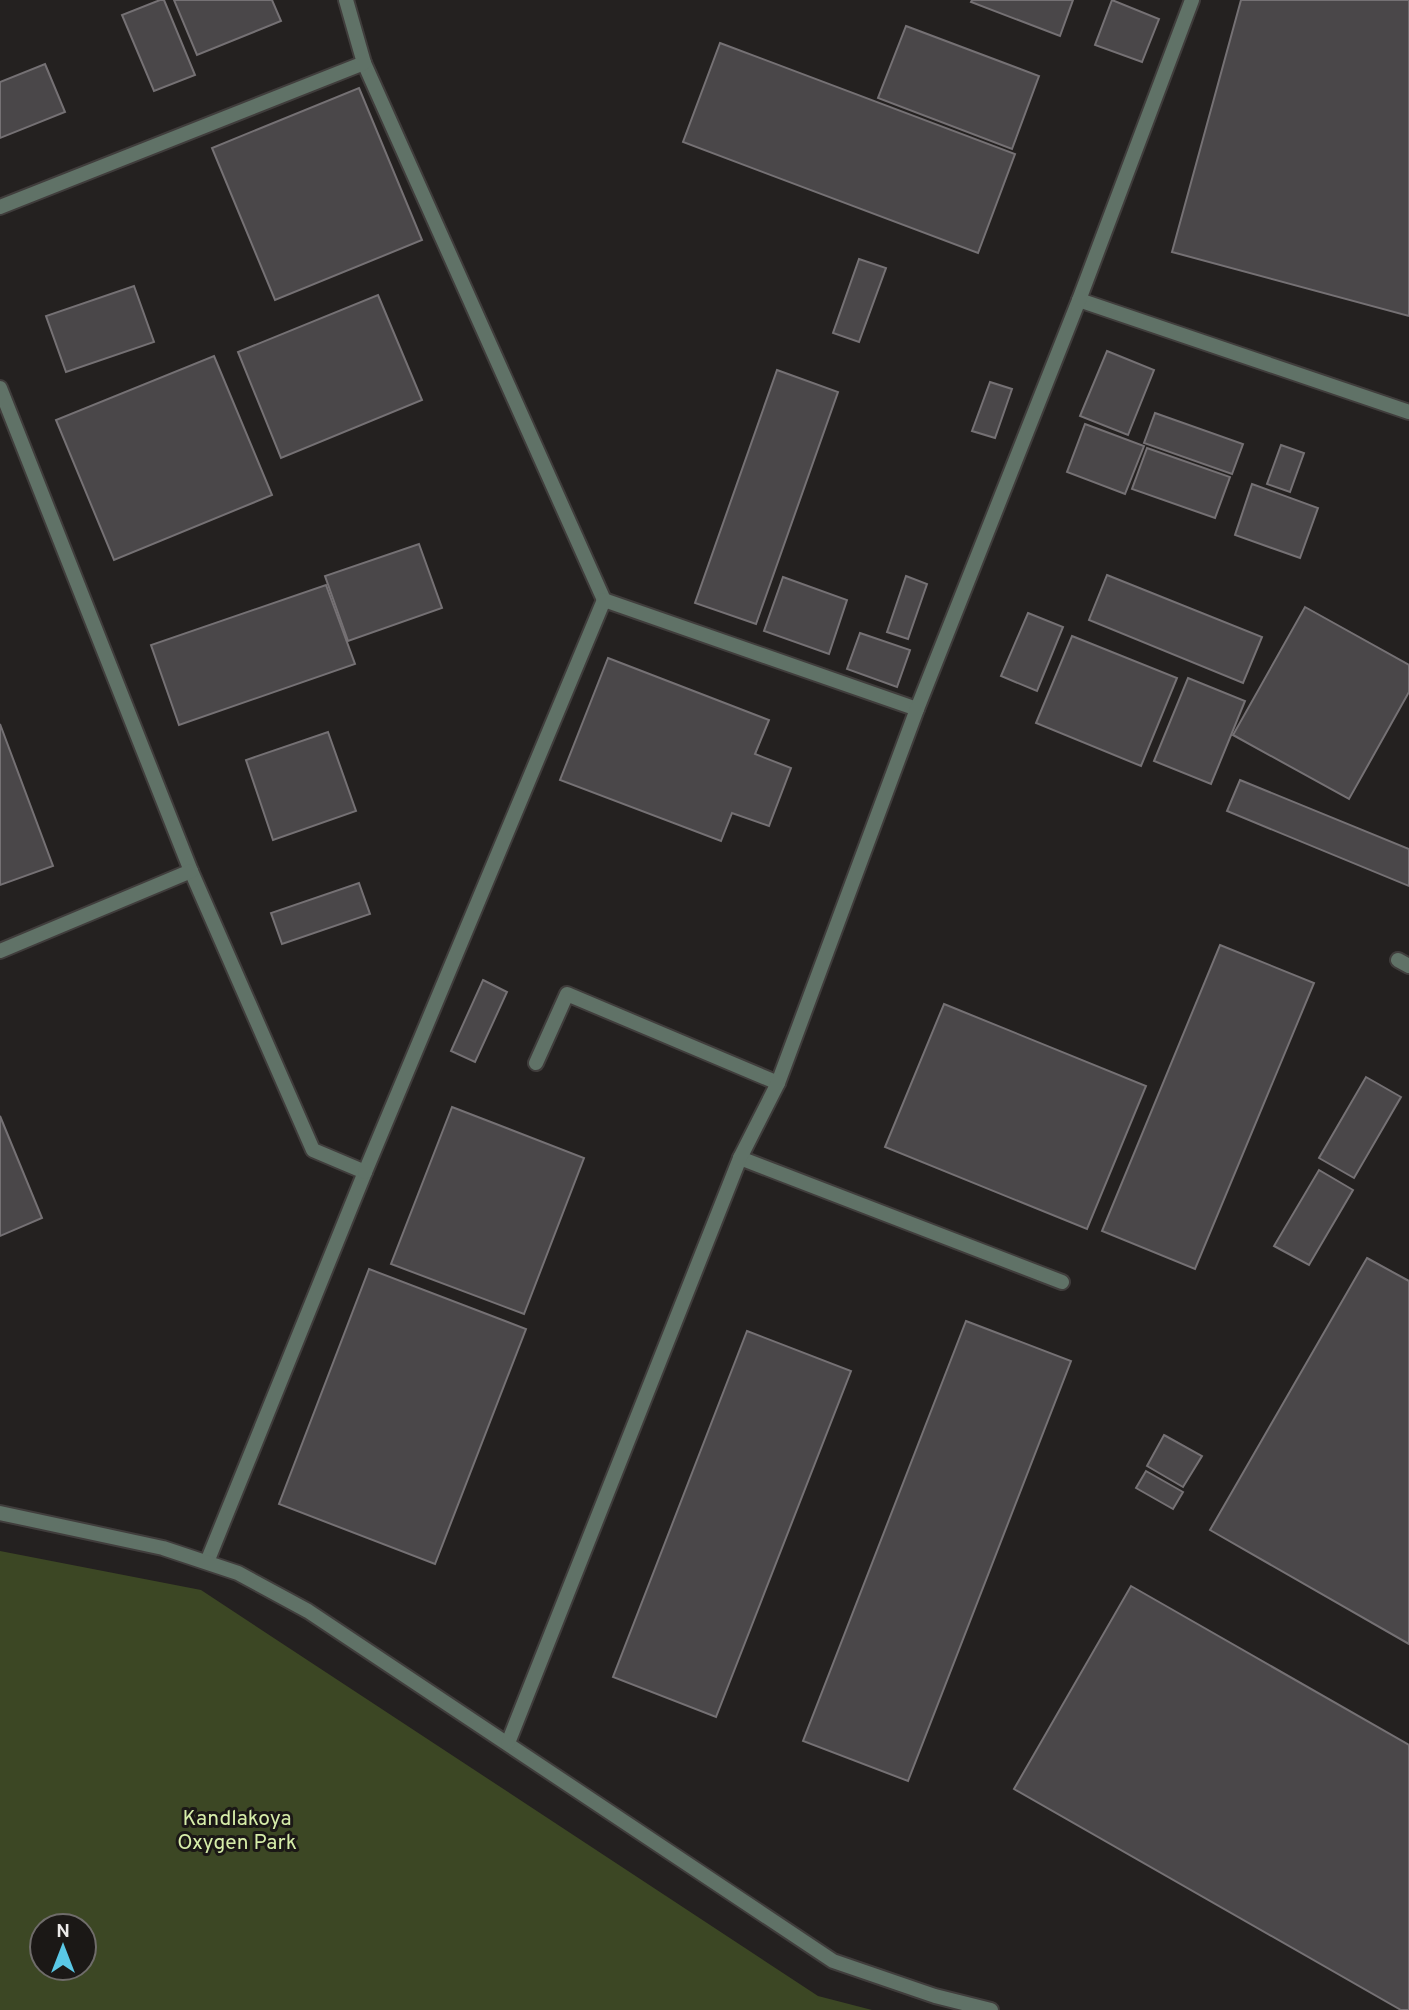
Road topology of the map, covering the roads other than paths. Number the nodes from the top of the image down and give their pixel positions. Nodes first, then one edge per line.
1 (346, 0) edge
2 (1192, 0) edge
3 (364, 63) junction
4 (0, 207) edge
5 (1079, 300) junction
6 (0, 388) edge
7 (1409, 412) edge
8 (604, 600) junction
9 (917, 709) junction
10 (191, 871) junction
11 (0, 950) edge
12 (536, 1063) dead end
13 (778, 1083) junction
14 (740, 1158) junction
15 (365, 1172) junction
16 (1062, 1282) dead end
17 (0, 1513) edge
18 (207, 1562) junction
19 (508, 1743) junction
20 (991, 2010) edge

1 - 3 street
2 - 5 street
3 - 4 street
3 - 8 street
5 - 7 street
5 - 9 street
6 - 10 street
8 - 9 street
8 - 15 street
9 - 13 street
10 - 11 street
10 - 15 street
12 - 13 street
13 - 14 street
14 - 16 street
14 - 19 street
15 - 18 street
17 - 18 street
18 - 19 street
19 - 20 street

